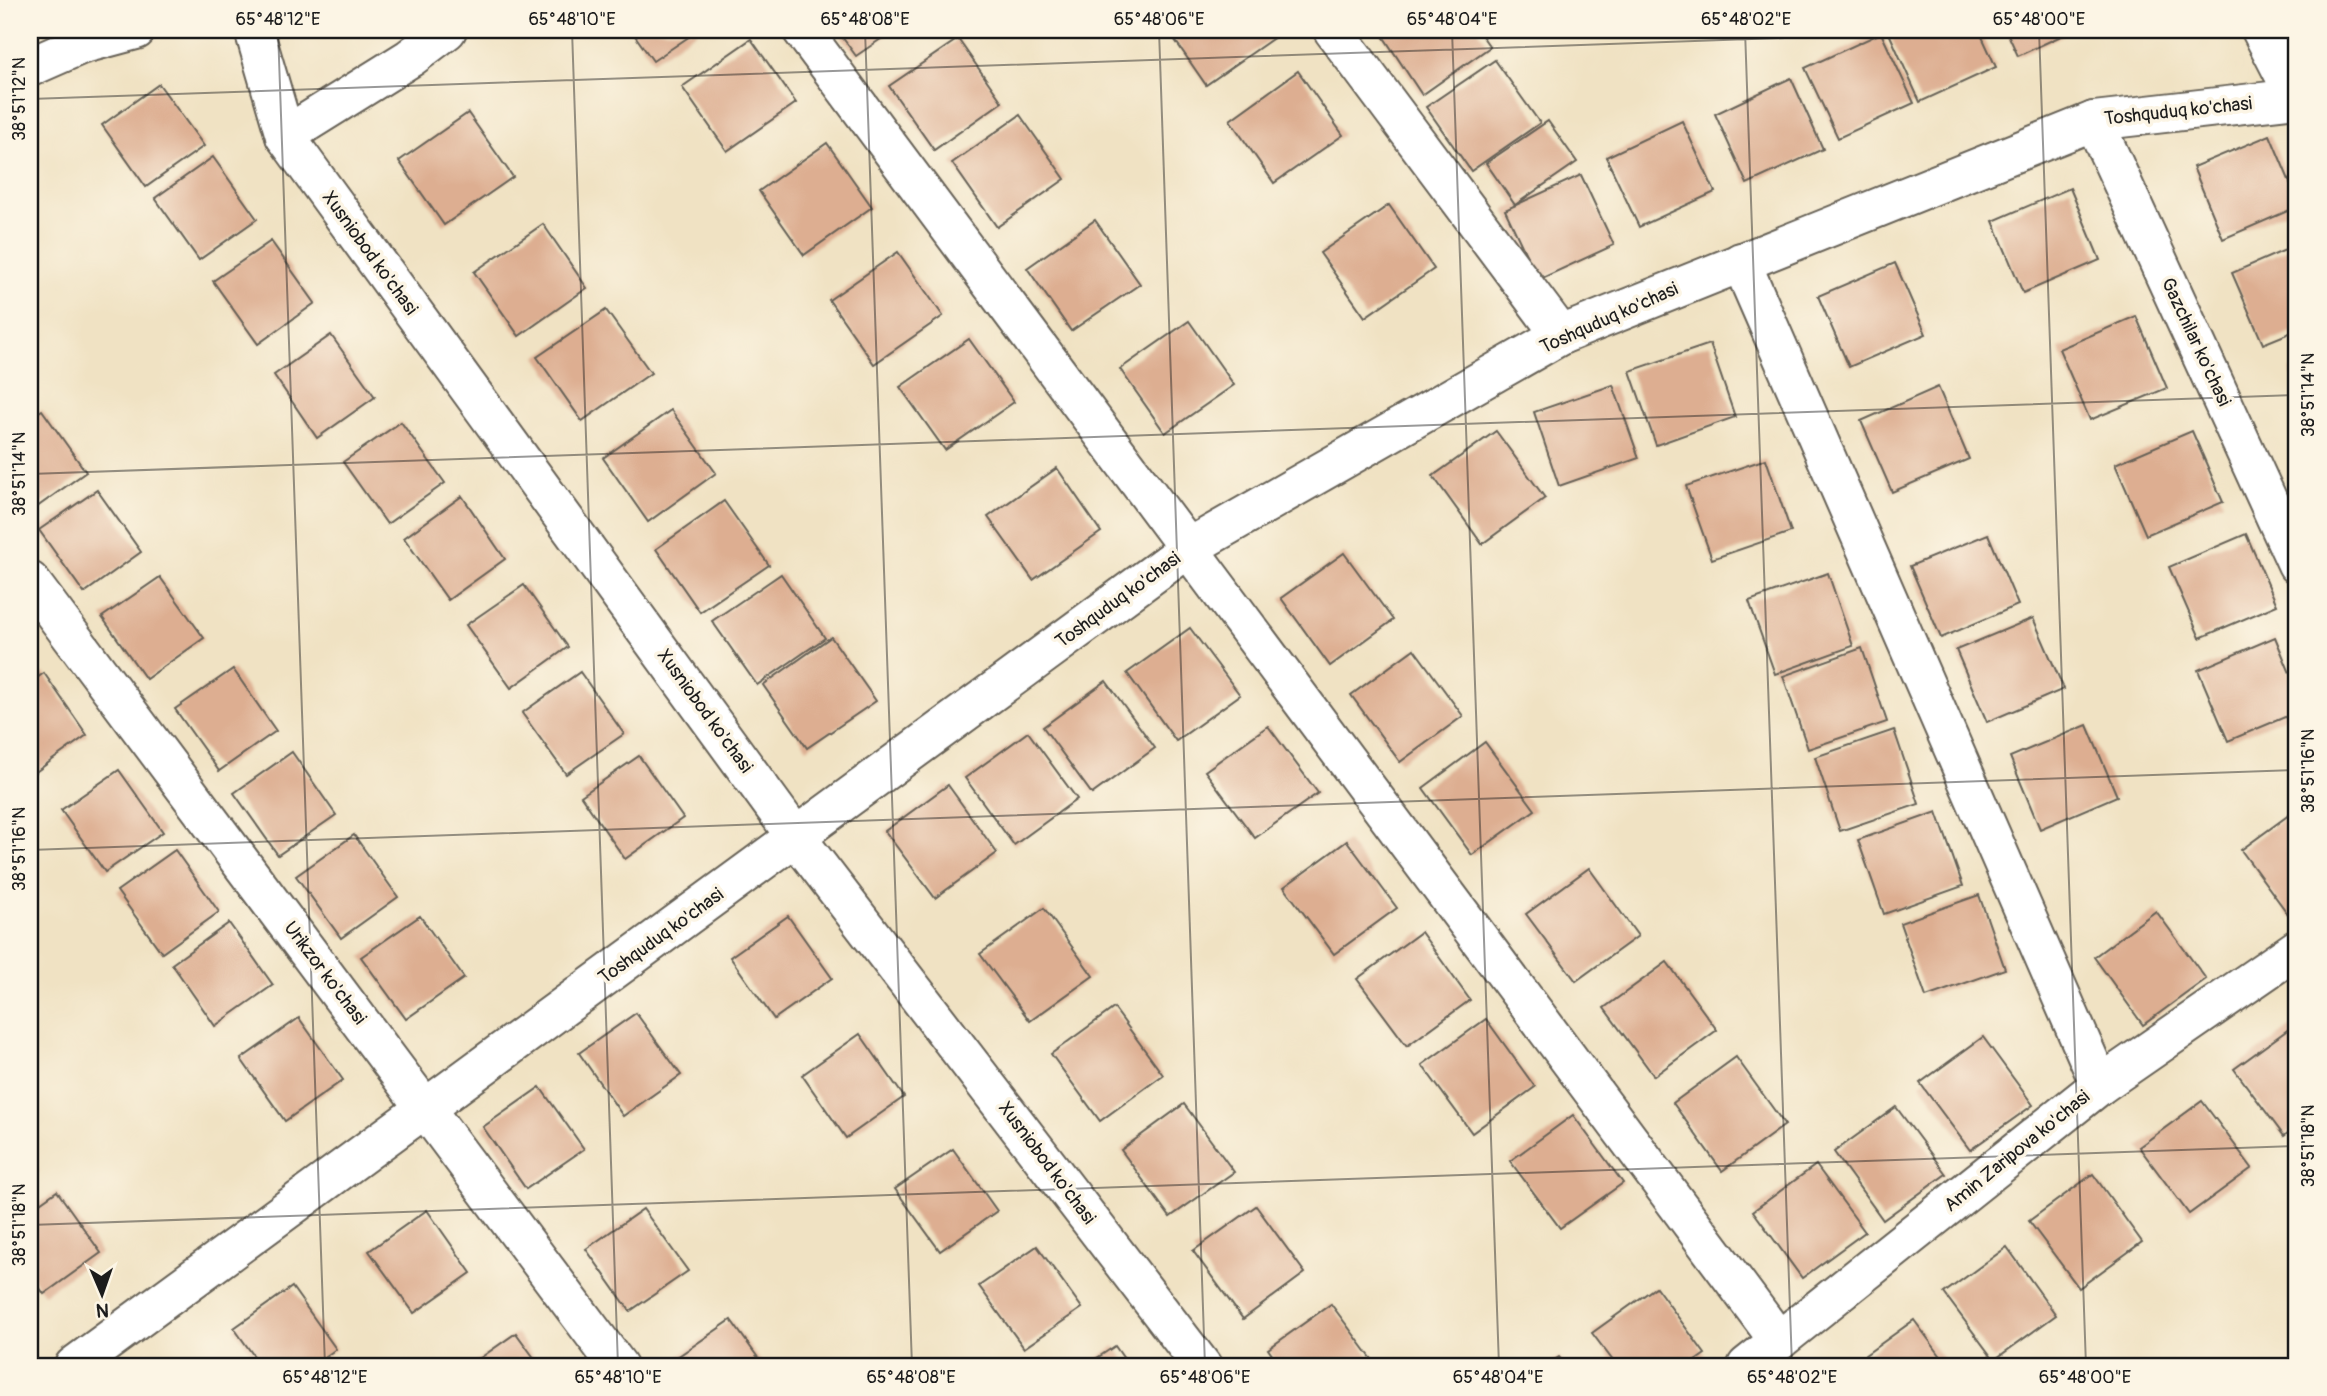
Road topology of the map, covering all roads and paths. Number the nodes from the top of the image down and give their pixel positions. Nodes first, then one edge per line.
1 (136, 30) edge
2 (254, 30) edge
3 (447, 30) edge
4 (802, 30) edge
5 (1333, 30) edge
6 (2262, 30) edge
7 (30, 67) edge
8 (2297, 98) edge
9 (2094, 121) junction
10 (285, 136) junction
11 (1741, 262) junction
12 (1561, 335) junction
13 (1190, 547) junction
14 (2297, 564) edge
15 (30, 581) edge
16 (796, 837) junction
17 (2297, 949) edge
18 (2100, 1085) junction
19 (426, 1108) junction
20 (1779, 1341) junction
21 (74, 1366) edge
22 (618, 1366) edge
23 (1202, 1366) edge
24 (1747, 1366) edge

1 - 7 street
2 - 10 street, Xusniobod ko'chasi
3 - 10 street
4 - 13 street
5 - 12 street
6 - 8 street
8 - 9 street, Toshquduq ko'chasi
9 - 11 street, Toshquduq ko'chasi
9 - 14 street, Gazchilar ko'chasi
10 - 16 street, Xusniobod ko'chasi
11 - 12 street, Toshquduq ko'chasi
11 - 18 street
12 - 13 street, Toshquduq ko'chasi
13 - 16 street, Toshquduq ko'chasi
13 - 20 street
15 - 19 street, Urikzor ko'chasi
16 - 19 street, Toshquduq ko'chasi
16 - 23 street, Xusniobod ko'chasi
17 - 18 street, Amin Zaripova ko'chasi
18 - 20 street, Amin Zaripova ko'chasi
19 - 21 street, Toshquduq ko'chasi
19 - 22 street, Urikzor ko'chasi
20 - 24 street, Amin Zaripova ko'chasi

